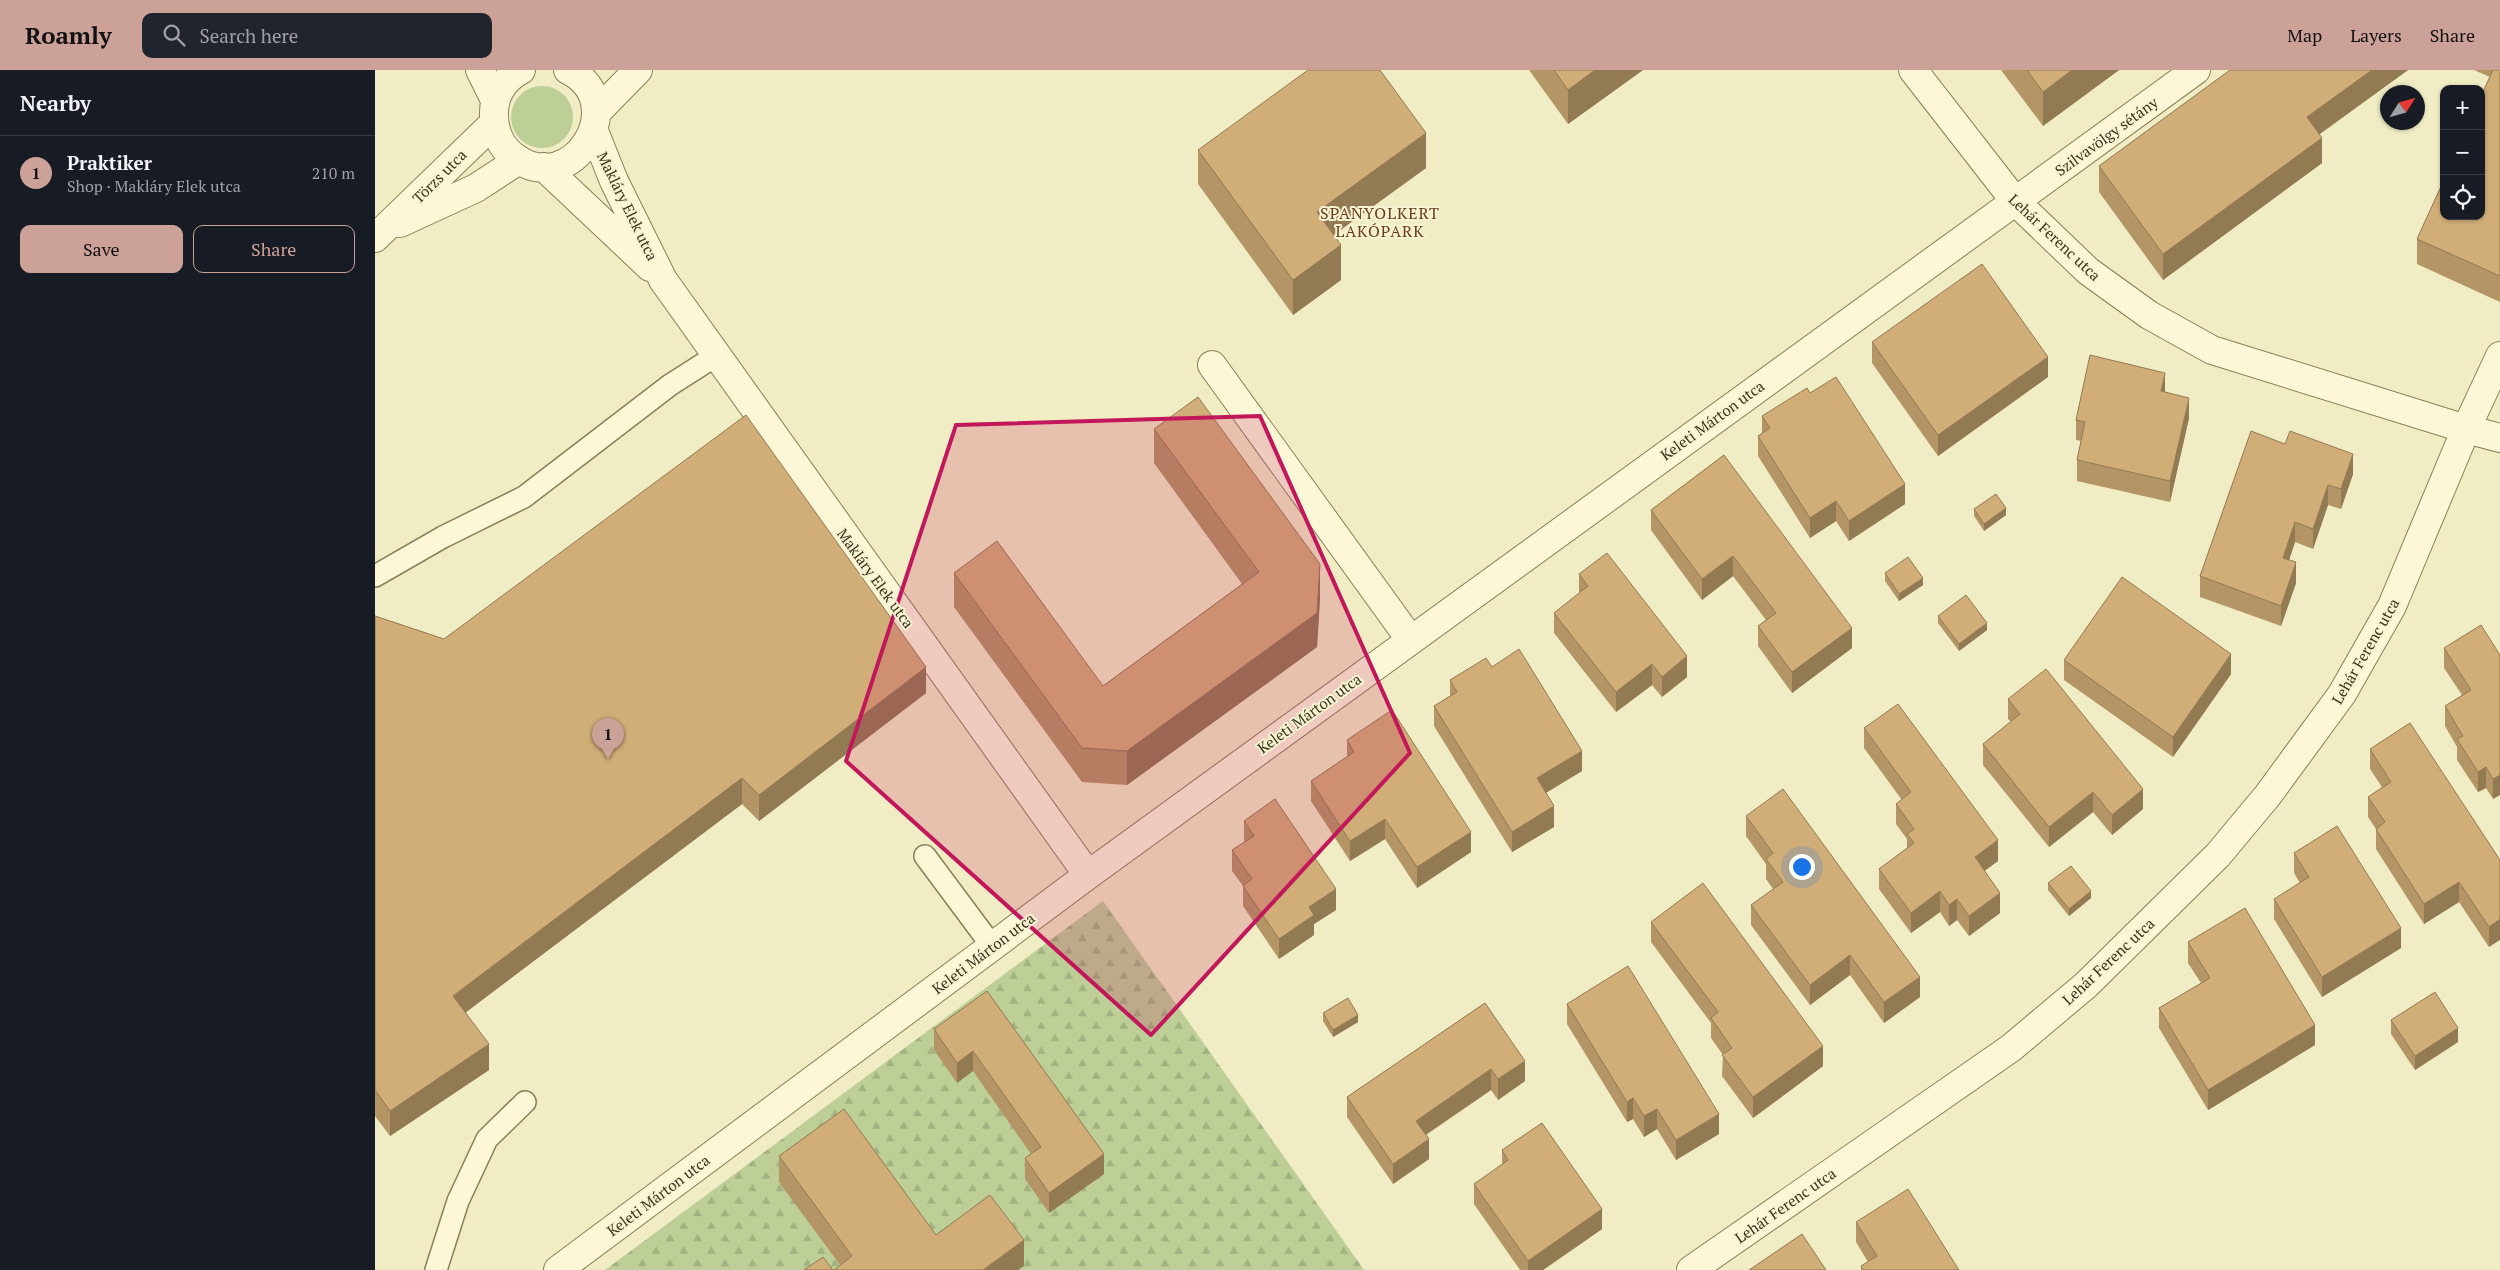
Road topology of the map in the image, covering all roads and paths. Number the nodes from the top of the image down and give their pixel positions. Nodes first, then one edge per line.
1 (480, 70) edge
2 (521, 70) edge
3 (567, 70) edge
4 (638, 70) edge
5 (1913, 70) edge
6 (2196, 70) edge
7 (494, 111) junction
8 (595, 122) junction
9 (531, 164) junction
10 (2015, 201) junction
11 (380, 234) edge
12 (663, 280) junction
13 (717, 355) junction
14 (2500, 356) edge
15 (1212, 364) dead end
16 (2466, 430) junction
17 (2500, 438) edge
18 (375, 576) edge
19 (1410, 639) junction
20 (925, 856) dead end
21 (1088, 875) junction
22 (992, 946) junction
23 (525, 1102) dead end
24 (436, 1270) edge
25 (558, 1270) edge
26 (1691, 1270) edge

1 - 7 street
2 - 7 street, Törzs utca
3 - 8 street, Makláry Elek utca
4 - 8 street
5 - 10 street, Lehár Ferenc utca
6 - 10 street, Szilvavölgy sétány
7 - 9 street, Makláry Elek utca
7 - 11 street, Törzs utca
8 - 9 street, Törzs utca
8 - 12 street, Makláry Elek utca
9 - 11 street, Törzs utca
9 - 12 street, Makláry Elek utca
10 - 16 street, Lehár Ferenc utca
10 - 19 street, Keleti Márton utca
12 - 13 street, Makláry Elek utca
13 - 18 lane
13 - 21 street, Makláry Elek utca
14 - 16 street
15 - 19 street
16 - 17 street
16 - 26 street, Lehár Ferenc utca
19 - 21 street, Keleti Márton utca
20 - 22 lane
21 - 22 street, Keleti Márton utca
22 - 25 street, Keleti Márton utca
23 - 24 lane

